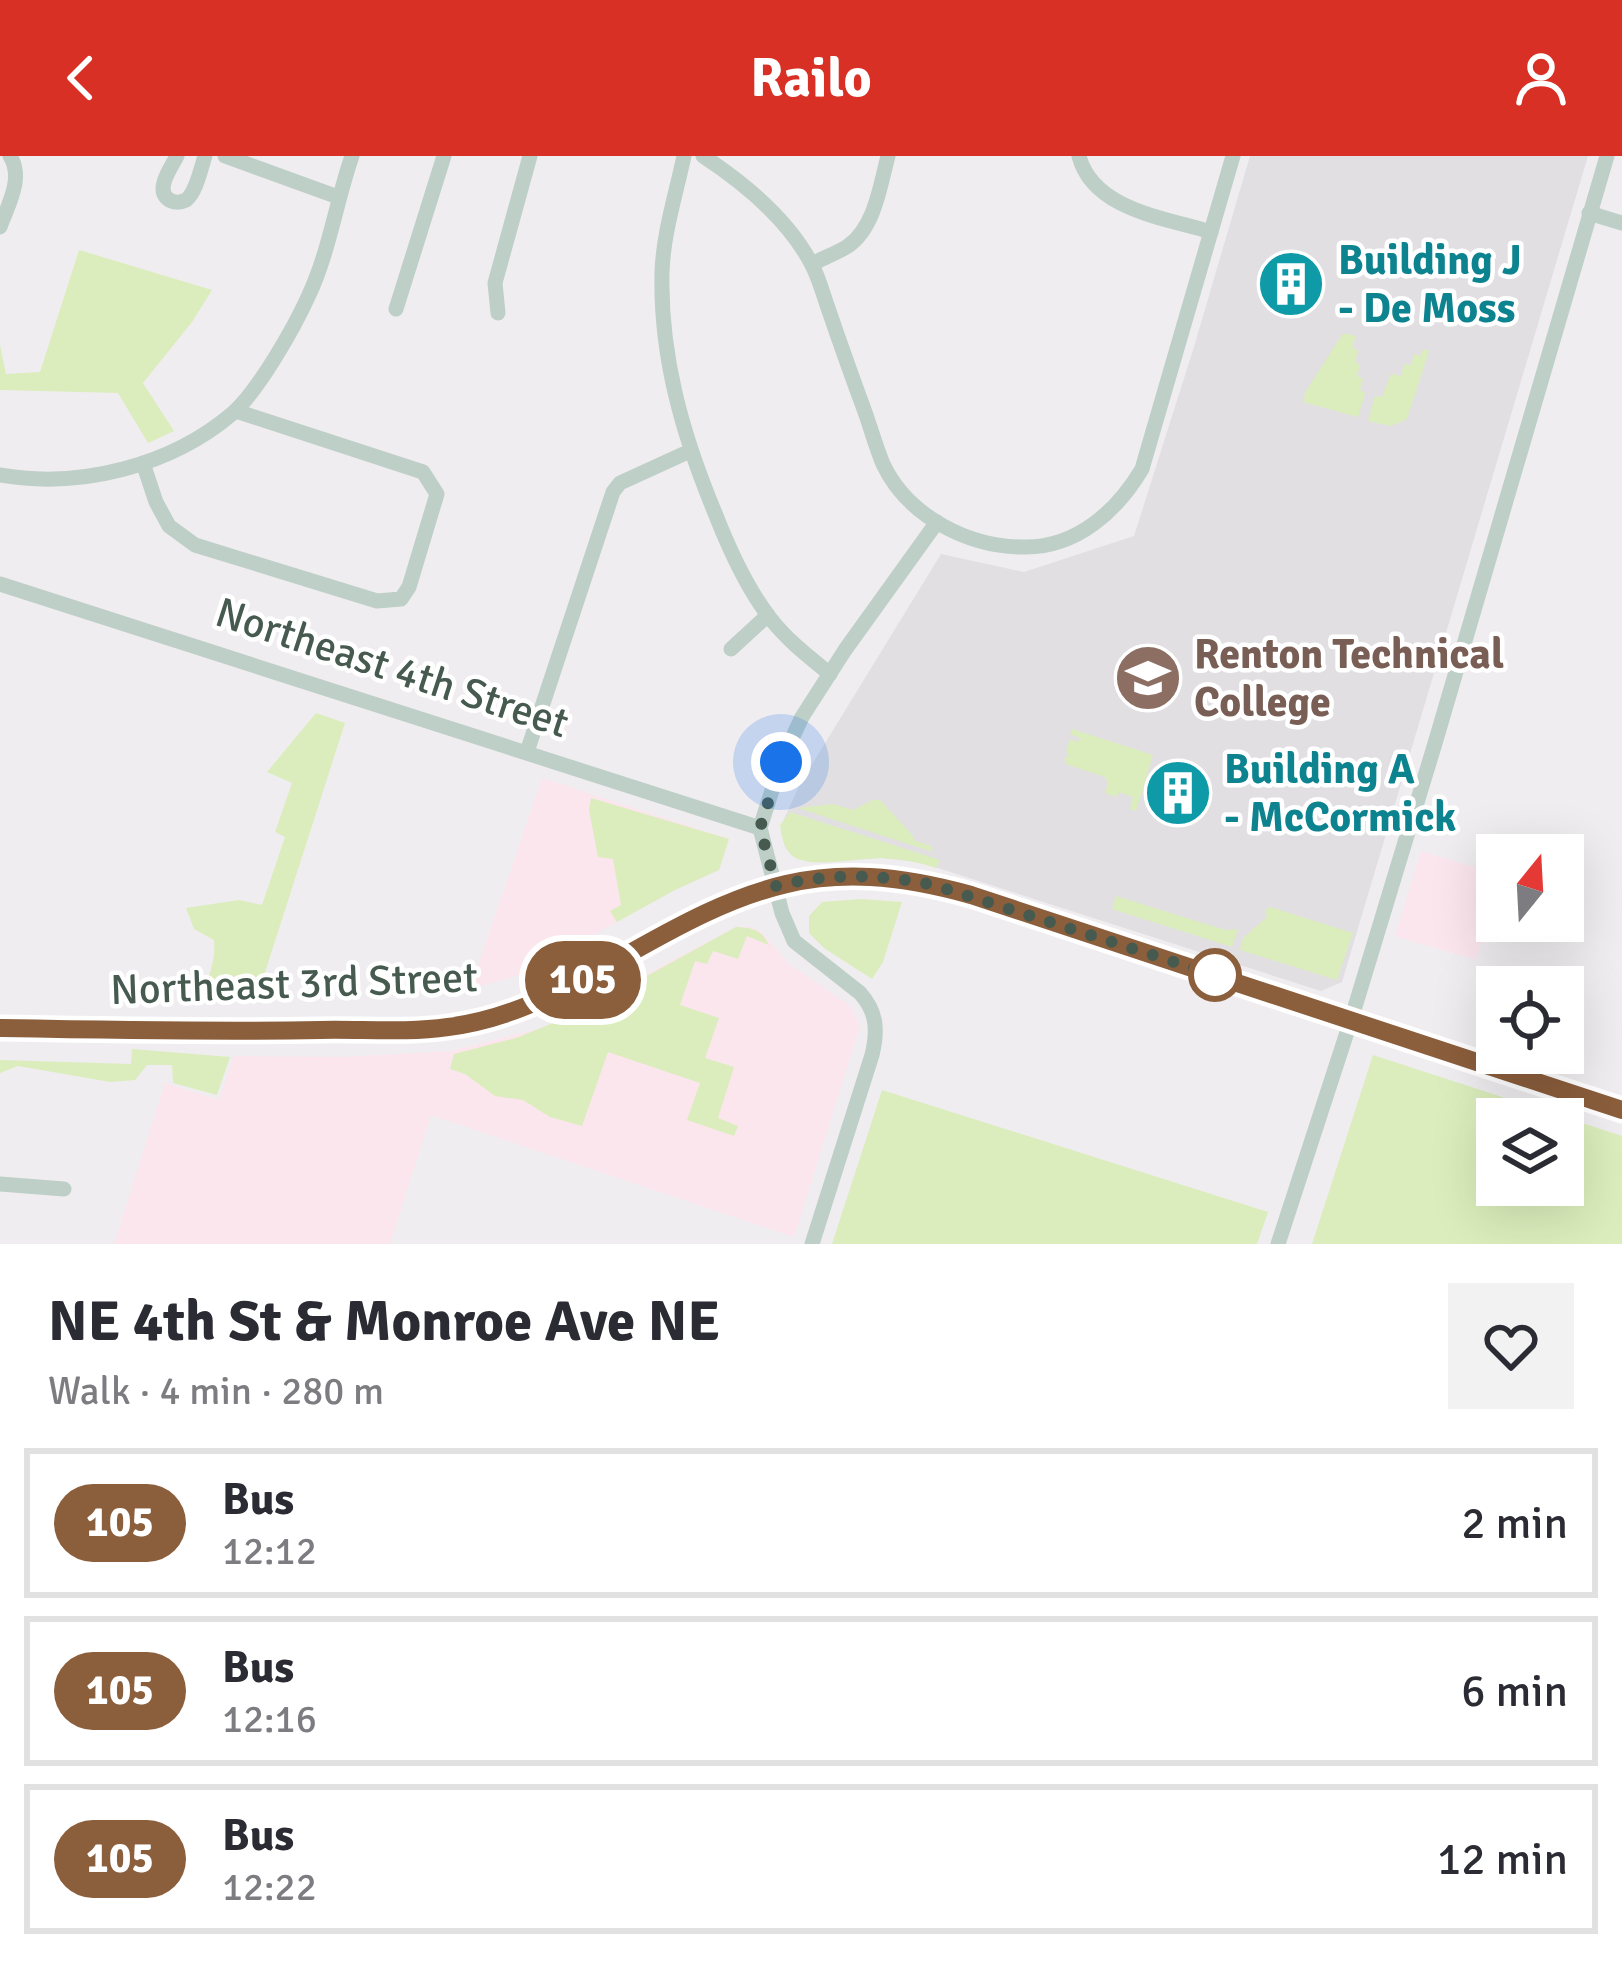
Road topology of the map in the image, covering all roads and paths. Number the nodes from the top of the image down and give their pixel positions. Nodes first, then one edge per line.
1 (10, 156) edge
2 (177, 156) edge
3 (206, 156) edge
4 (225, 156) edge
5 (352, 156) edge
6 (444, 156) edge
7 (530, 156) edge
8 (684, 156) edge
9 (703, 156) edge
10 (888, 156) edge
11 (1079, 156) edge
12 (1233, 156) edge
13 (1607, 156) edge
14 (338, 197) junction
15 (1589, 213) junction
16 (1622, 224) edge
17 (0, 227) edge
18 (1211, 232) junction
19 (812, 264) junction
20 (396, 309) dead end
21 (498, 314) dead end
22 (236, 410) junction
23 (690, 451) junction
24 (143, 463) junction
25 (0, 475) edge
26 (937, 522) junction
27 (0, 584) edge
28 (768, 615) junction
29 (731, 649) dead end
30 (830, 674) junction
31 (527, 752) junction
32 (760, 828) junction
33 (776, 886) junction
34 (1351, 1019) junction
35 (0, 1028) edge
36 (1622, 1109) edge
37 (0, 1184) edge
38 (64, 1189) dead end
39 (812, 1244) edge
40 (1277, 1244) edge

1 - 17 street
2 - 3 street
4 - 14 street
5 - 14 street
6 - 20 street
7 - 21 street
8 - 23 street
9 - 19 street
10 - 19 street
11 - 18 street
12 - 18 street
13 - 15 street
14 - 22 street
15 - 16 street
15 - 34 street
18 - 26 street
19 - 26 street
22 - 24 street
22 - 24 street
23 - 28 street
23 - 31 street
24 - 25 street
26 - 30 street
27 - 31 street, Northeast 4th Street
28 - 29 street
28 - 30 street
30 - 32 street
31 - 32 street, Northeast 4th Street
32 - 33 street
33 - 34 main road
33 - 35 main road, Northeast 3rd Street
33 - 39 street
34 - 36 main road
34 - 40 street
37 - 38 street

